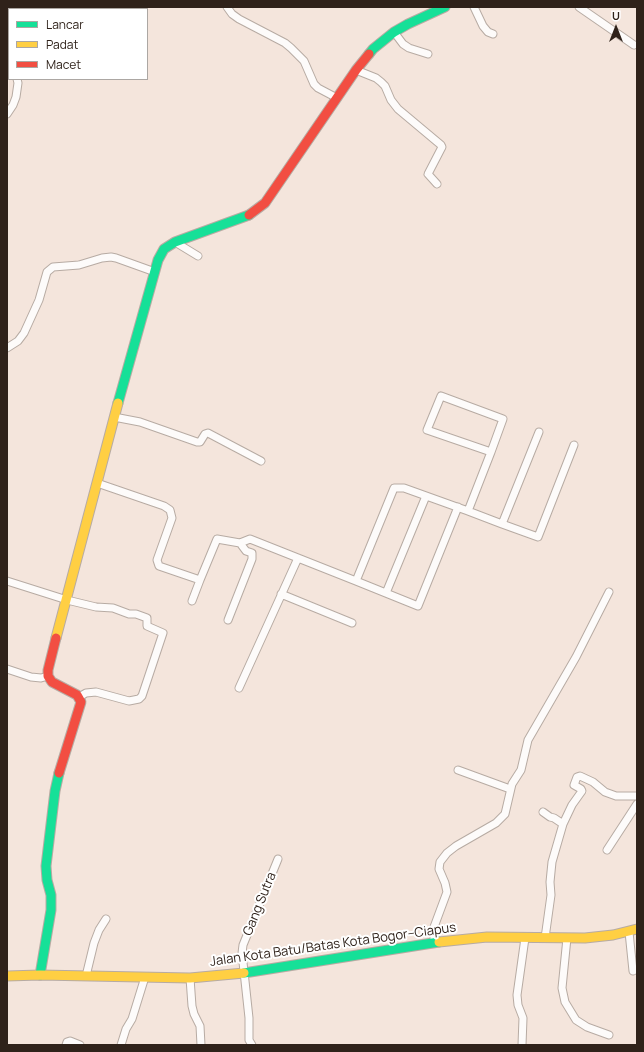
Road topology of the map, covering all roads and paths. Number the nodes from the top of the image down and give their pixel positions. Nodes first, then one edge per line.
1 (226, 7) edge
2 (445, 7) edge
3 (474, 7) edge
4 (579, 7) edge
5 (394, 32) junction
6 (493, 34) dead end
7 (634, 45) dead end
8 (428, 54) dead end
9 (356, 70) junction
10 (16, 80) edge
11 (337, 98) junction
12 (7, 114) edge
13 (437, 184) dead end
14 (175, 242) junction
15 (198, 256) dead end
16 (155, 272) junction
17 (7, 348) edge
18 (114, 417) junction
19 (539, 432) dead end
20 (574, 445) dead end
21 (491, 452) junction
22 (261, 462) dead end
23 (97, 483) junction
24 (426, 496) junction
25 (458, 507) junction
26 (468, 511) junction
27 (502, 524) junction
28 (259, 542) junction
29 (240, 543) junction
30 (298, 558) junction
31 (252, 559) junction
32 (200, 580) junction
33 (7, 581) edge
34 (356, 581) junction
35 (609, 592) dead end
36 (386, 593) junction
37 (281, 594) junction
38 (66, 600) junction
39 (192, 601) dead end
40 (228, 620) dead end
41 (352, 623) dead end
42 (7, 669) edge
43 (48, 676) junction
44 (239, 688) dead end
45 (79, 696) junction
46 (458, 770) dead end
47 (510, 790) junction
48 (637, 796) edge
49 (637, 804) edge
50 (543, 812) dead end
51 (563, 824) junction
52 (607, 850) dead end
53 (278, 859) dead end
54 (106, 918) dead end
55 (633, 930) edge
56 (525, 938) junction
57 (545, 938) junction
58 (567, 938) junction
59 (434, 942) junction
60 (633, 971) dead end
61 (244, 973) junction
62 (40, 975) junction
63 (7, 976) edge
64 (86, 976) junction
65 (145, 977) junction
66 (190, 978) junction
67 (609, 1035) dead end
68 (66, 1045) edge
69 (80, 1045) edge
70 (121, 1045) edge
71 (201, 1045) edge
72 (252, 1045) edge
73 (522, 1045) edge

1 - 11 street
2 - 5 street
3 - 6 street
4 - 7 street
5 - 8 street
5 - 9 street
9 - 11 street
9 - 13 street
10 - 12 street
11 - 14 street
14 - 15 street
14 - 16 street
16 - 17 street
16 - 18 street
18 - 22 street
18 - 23 street
19 - 27 street
20 - 27 street
21 - 21 street
21 - 26 street
23 - 32 street
23 - 38 street
24 - 25 street
24 - 34 street
24 - 36 street
25 - 26 street
25 - 36 street
26 - 27 street
28 - 29 street
28 - 30 street
28 - 31 street
29 - 31 street
29 - 32 street
30 - 34 street
30 - 37 street
31 - 40 street
32 - 39 street
33 - 38 street
34 - 36 street
35 - 47 street
37 - 41 street
37 - 44 street
38 - 43 street
38 - 45 street
42 - 43 street
43 - 45 street
45 - 62 street
46 - 47 street
47 - 59 street
48 - 51 street
49 - 52 street
50 - 51 street
51 - 57 street
53 - 61 street, Gang Sutra
54 - 64 street
55 - 58 street, Jalan Kota Batu/Batas Kota Bogor–Ciapus
55 - 60 street
56 - 57 street, Jalan Kota Batu/Batas Kota Bogor–Ciapus
56 - 59 street, Jalan Kota Batu/Batas Kota Bogor–Ciapus
56 - 73 street
57 - 58 street, Jalan Kota Batu/Batas Kota Bogor–Ciapus
58 - 67 street
59 - 61 street, Jalan Kota Batu/Batas Kota Bogor–Ciapus
61 - 66 street, Jalan Kota Batu/Batas Kota Bogor–Ciapus
61 - 72 street, Gang Sutra
62 - 63 street, Jalan Kota Batu/Batas Kota Bogor–Ciapus
62 - 64 street, Jalan Kota Batu/Batas Kota Bogor–Ciapus
64 - 65 street, Jalan Kota Batu/Batas Kota Bogor–Ciapus
65 - 66 street, Jalan Kota Batu/Batas Kota Bogor–Ciapus
65 - 70 street
66 - 71 street
68 - 69 street

